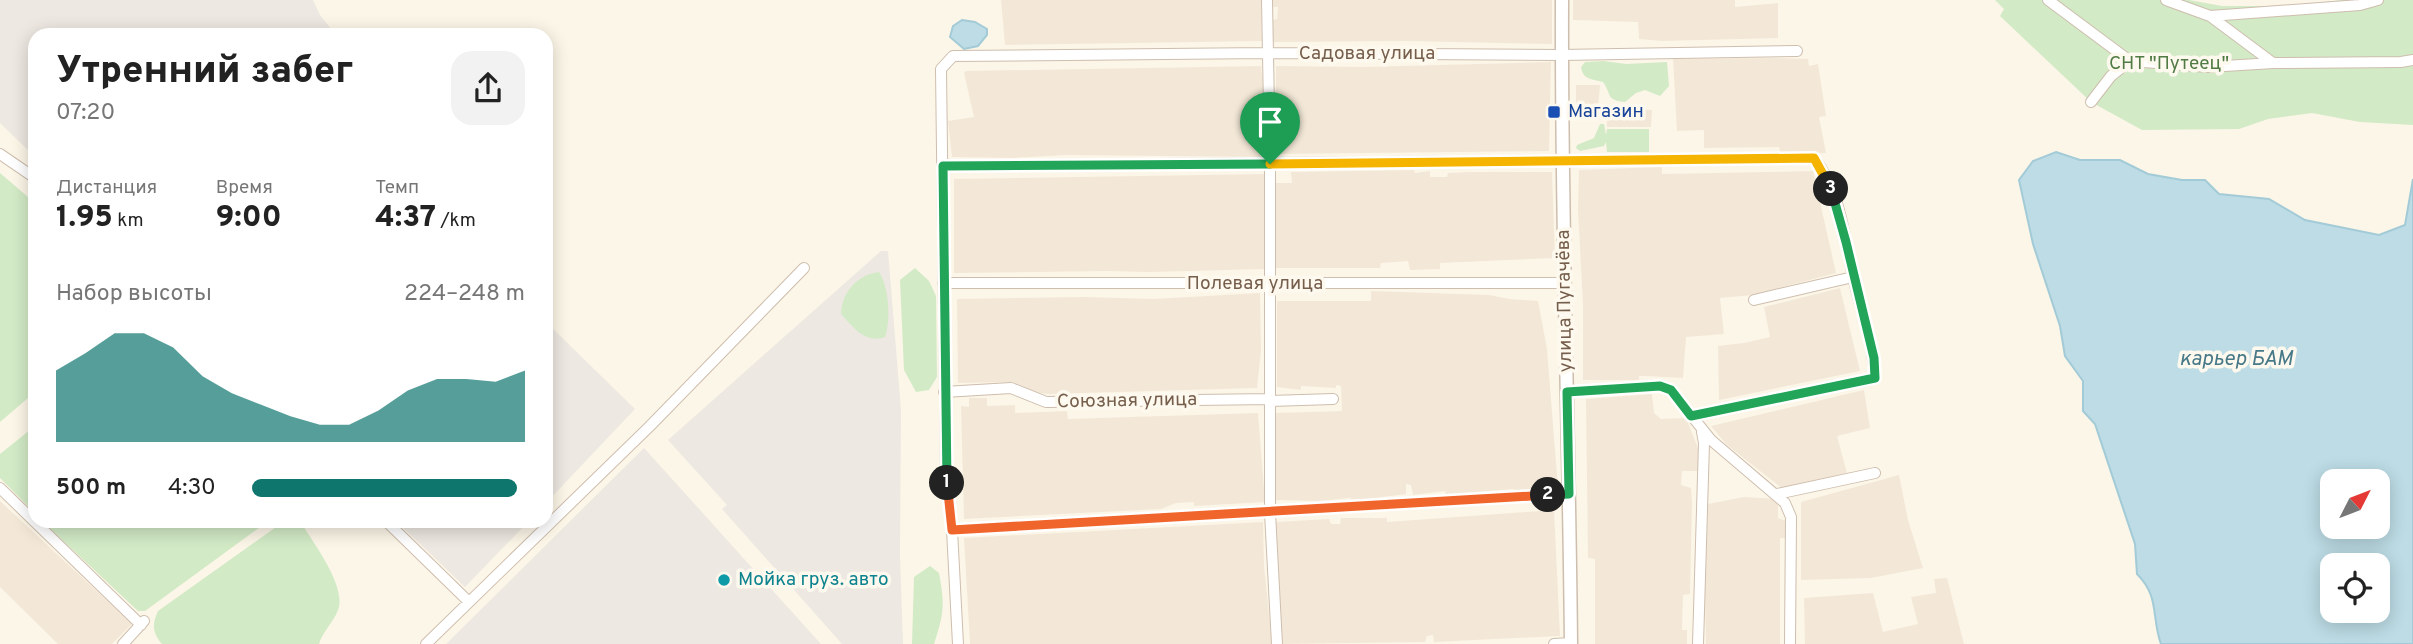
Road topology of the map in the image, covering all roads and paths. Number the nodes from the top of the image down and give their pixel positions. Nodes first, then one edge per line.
1 (1267, 0) edge
2 (1562, 0) edge
3 (2048, 0) edge
4 (2166, 0) edge
5 (2378, 0) edge
6 (2210, 16) junction
7 (1797, 51) dead end
8 (1266, 53) junction
9 (1562, 55) junction
10 (2413, 60) edge
11 (2130, 61) junction
12 (2273, 63) junction
13 (2091, 103) dead end
14 (0, 154) edge
15 (1562, 160) junction
16 (1270, 164) junction
17 (943, 166) junction
18 (28, 173) edge
19 (804, 268) dead end
20 (1853, 277) junction
21 (943, 283) junction
22 (1270, 284) junction
23 (1566, 284) junction
24 (1754, 300) dead end
25 (944, 392) junction
26 (1567, 392) junction
27 (1333, 399) dead end
28 (1270, 400) junction
29 (1691, 416) junction
30 (1701, 428) junction
31 (1875, 473) dead end
32 (0, 488) edge
33 (1569, 494) junction
34 (1777, 494) junction
35 (1270, 513) junction
36 (28, 515) edge
37 (553, 519) edge
38 (42, 528) edge
39 (393, 528) edge
40 (544, 528) edge
41 (952, 530) junction
42 (468, 601) junction
43 (123, 644) edge
44 (426, 644) edge
45 (958, 644) edge
46 (1277, 644) edge
47 (1554, 644) edge
48 (1571, 644) edge
49 (1698, 644) edge
50 (1790, 644) edge

1 - 8 street
2 - 9 street, улица Пугачёва
3 - 11 street
4 - 6 street
5 - 6 street
6 - 12 street
7 - 9 street, Садовая улица
8 - 9 street, Садовая улица
8 - 16 street
8 - 17 street, Садовая улица
9 - 15 street, улица Пугачёва
10 - 12 street
11 - 12 street
11 - 13 street
14 - 18 street
15 - 16 street
15 - 20 street
15 - 23 street, улица Пугачёва
16 - 17 street
16 - 22 street
17 - 21 street
19 - 37 street
20 - 24 street
20 - 29 street
21 - 22 street, Полевая улица
21 - 25 street
22 - 23 street, Полевая улица
22 - 28 street
23 - 26 street, улица Пугачёва
25 - 28 street, Союзная улица
25 - 41 street
26 - 29 street
26 - 33 street, улица Пугачёва
27 - 28 street, Союзная улица
28 - 35 street
29 - 30 street
30 - 34 street
30 - 49 street
31 - 34 street
32 - 36 street
33 - 35 street
33 - 48 street, улица Пугачёва
34 - 50 street
35 - 41 street
35 - 46 street
38 - 43 street
39 - 42 street
40 - 42 street
41 - 45 street
42 - 44 street
47 - 48 street

